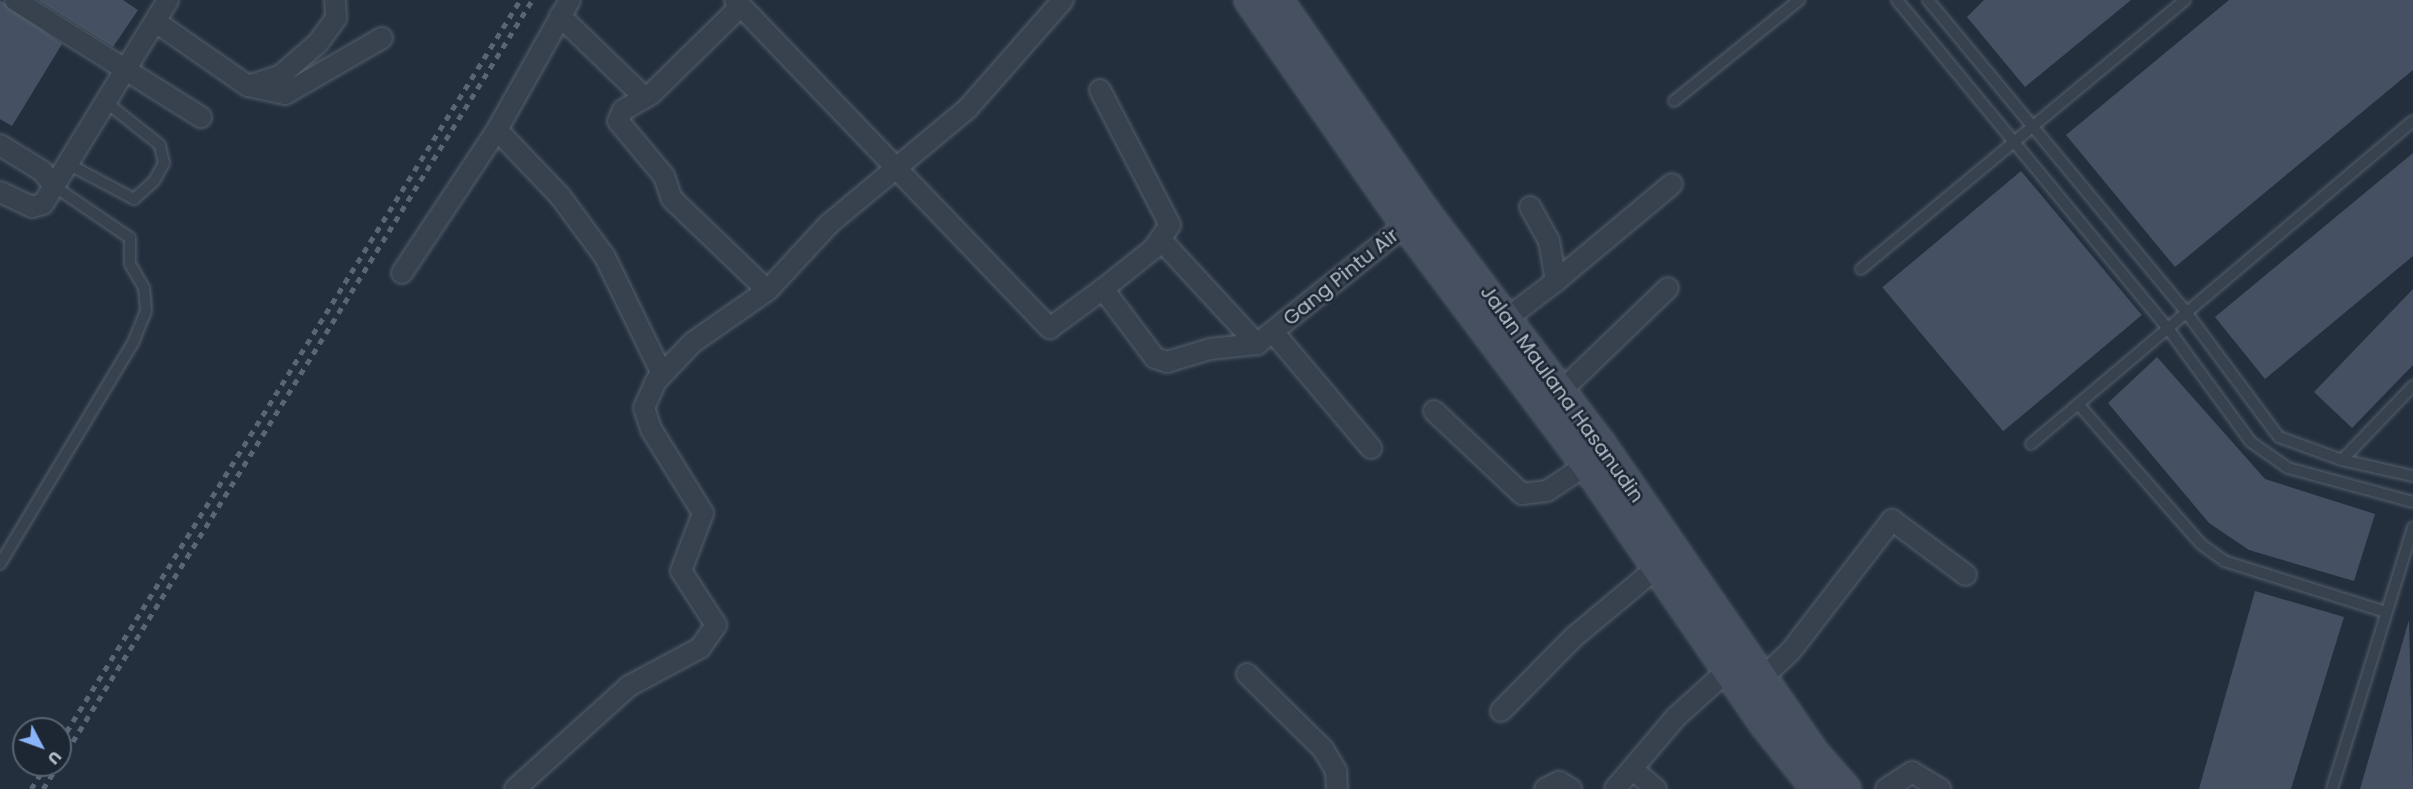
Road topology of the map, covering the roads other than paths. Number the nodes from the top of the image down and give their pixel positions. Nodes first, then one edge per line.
1 (15, 0) edge
2 (168, 0) edge
3 (335, 0) edge
4 (1063, 0) edge
5 (1249, 0) edge
6 (1278, 0) edge
7 (1799, 0) edge
8 (1897, 0) edge
9 (1928, 0) edge
10 (2185, 0) edge
11 (738, 3) edge
12 (565, 8) edge
13 (156, 22) junction
14 (382, 38) dead end
15 (128, 69) junction
16 (248, 86) junction
17 (1100, 90) dead end
18 (644, 97) junction
19 (1674, 101) dead end
20 (106, 103) junction
21 (201, 117) dead end
22 (2413, 122) edge
23 (2032, 126) junction
24 (497, 130) junction
25 (2013, 142) junction
26 (0, 145) edge
27 (68, 164) junction
28 (899, 166) junction
29 (1672, 184) dead end
30 (54, 186) junction
31 (0, 192) edge
32 (1530, 207) dead end
33 (1414, 217) junction
34 (1161, 240) junction
35 (1861, 268) dead end
36 (402, 273) dead end
37 (1550, 286) junction
38 (1668, 288) dead end
39 (1103, 289) junction
40 (767, 290) junction
41 (2186, 312) junction
42 (1504, 321) junction
43 (2167, 327) junction
44 (1265, 338) junction
45 (662, 374) junction
46 (1566, 386) junction
47 (2413, 386) edge
48 (2078, 404) junction
49 (1434, 411) dead end
50 (2031, 444) dead end
51 (1371, 448) dead end
52 (1596, 458) junction
53 (2342, 460) junction
54 (2413, 476) edge
55 (2413, 502) edge
56 (2413, 527) edge
57 (1667, 559) junction
58 (0, 564) edge
59 (1966, 575) dead end
60 (2386, 612) junction
61 (1737, 661) junction
62 (1247, 674) dead end
63 (1763, 677) junction
64 (1501, 711) dead end
65 (1632, 769) junction
66 (1810, 771) edge
67 (515, 789) edge
68 (1337, 789) edge
69 (1545, 789) edge
70 (1571, 789) edge
71 (1615, 789) edge
72 (1656, 789) edge
73 (1846, 789) edge
74 (1886, 789) edge
75 (1940, 789) edge
76 (2332, 789) edge

1 - 15 street
2 - 13 street
3 - 16 street
4 - 28 street
5 - 33 street, Jalan Maulana Hasanudin
6 - 33 street, Jalan Maulana Hasanudin
7 - 19 lane
8 - 25 lane
9 - 23 lane
10 - 23 lane
11 - 18 street
11 - 28 street
12 - 18 street
12 - 24 street
13 - 15 street
13 - 16 street
14 - 16 street
15 - 20 street
15 - 21 street
17 - 34 street
18 - 40 street
20 - 27 street
20 - 27 lane
22 - 41 lane
23 - 25 lane
23 - 41 lane
24 - 36 street
24 - 45 street
25 - 35 lane
25 - 43 lane
26 - 30 street
27 - 30 street
28 - 39 street
28 - 40 street
29 - 37 street
30 - 31 street
30 - 58 lane
32 - 37 street
33 - 42 street, Jalan Maulana Hasanudin
33 - 44 street, Gang Pintu Air
34 - 39 street
34 - 44 street
37 - 42 street
38 - 46 street
39 - 44 street
40 - 45 street
41 - 43 lane
41 - 53 lane
42 - 46 street, Jalan Maulana Hasanudin
42 - 52 street, Jalan Maulana Hasanudin
43 - 48 lane
43 - 55 lane
44 - 51 street
45 - 67 street
46 - 52 street, Jalan Maulana Hasanudin
47 - 53 lane
48 - 50 lane
48 - 60 lane
49 - 52 street
52 - 57 street, Jalan Maulana Hasanudin
53 - 54 lane
56 - 60 lane
57 - 61 street, Jalan Maulana Hasanudin
57 - 64 street
59 - 63 street
60 - 76 lane
61 - 63 street, Jalan Maulana Hasanudin
61 - 65 street
61 - 66 street, Jalan Maulana Hasanudin
62 - 68 street
63 - 66 street, Jalan Maulana Hasanudin
65 - 71 street
65 - 72 street
66 - 73 street, Jalan Maulana Hasanudin
69 - 70 street
74 - 75 street

